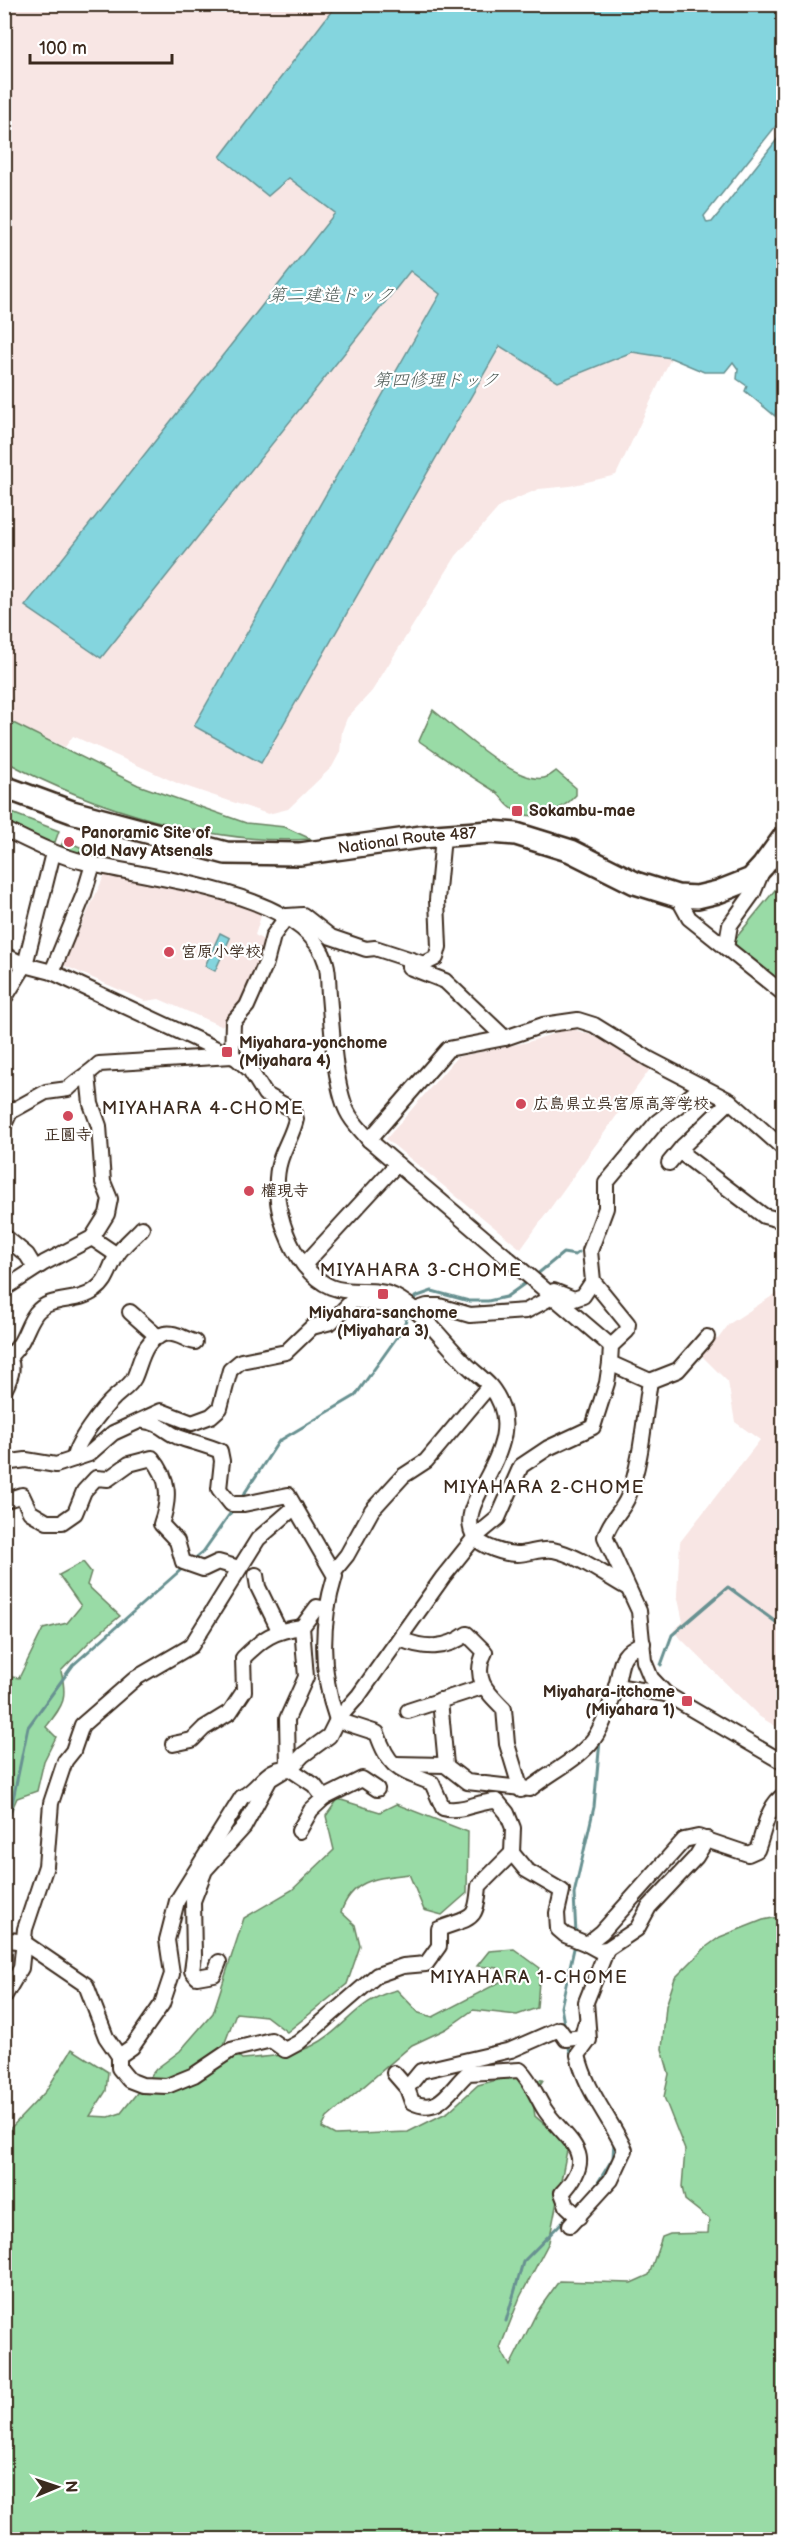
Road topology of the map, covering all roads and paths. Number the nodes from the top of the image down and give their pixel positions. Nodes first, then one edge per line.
1 (4, 788) edge
2 (4, 829) edge
3 (443, 837) junction
4 (783, 837) edge
5 (53, 853) junction
6 (93, 864) junction
7 (764, 866) junction
8 (676, 896) junction
9 (287, 916) junction
10 (726, 948) junction
11 (366, 949) junction
12 (4, 955) edge
13 (25, 965) junction
14 (52, 972) junction
15 (783, 994) edge
16 (4, 999) edge
17 (505, 1038) junction
18 (232, 1056) junction
19 (88, 1075) junction
20 (702, 1087) junction
21 (730, 1101) junction
22 (4, 1125) edge
23 (369, 1140) junction
24 (683, 1146) junction
25 (783, 1149) edge
26 (669, 1163) dead end
27 (397, 1164) junction
28 (783, 1221) edge
29 (142, 1228) dead end
30 (4, 1236) edge
31 (92, 1238) junction
32 (117, 1255) junction
33 (304, 1265) junction
34 (35, 1268) junction
35 (593, 1281) junction
36 (4, 1289) edge
37 (549, 1292) junction
38 (409, 1306) junction
39 (130, 1312) dead end
40 (158, 1337) junction
41 (707, 1337) dead end
42 (195, 1342) dead end
43 (611, 1346) junction
44 (6, 1353) edge
45 (610, 1363) junction
46 (650, 1381) junction
47 (489, 1386) junction
48 (4, 1391) edge
49 (144, 1421) junction
50 (74, 1459) junction
51 (4, 1463) edge
52 (4, 1501) edge
53 (295, 1507) junction
54 (475, 1537) junction
55 (239, 1568) junction
56 (334, 1571) junction
57 (256, 1575) dead end
58 (626, 1587) junction
59 (326, 1609) junction
60 (302, 1627) junction
61 (279, 1630) junction
62 (400, 1639) junction
63 (643, 1643) junction
64 (616, 1686) junction
65 (482, 1687) junction
66 (666, 1694) junction
67 (440, 1700) junction
68 (408, 1711) dead end
69 (337, 1720) junction
70 (173, 1744) dead end
71 (783, 1763) edge
72 (394, 1764) junction
73 (446, 1766) junction
74 (289, 1768) junction
75 (377, 1790) dead end
76 (520, 1790) junction
77 (783, 1795) edge
78 (324, 1798) junction
79 (299, 1831) dead end
80 (707, 1839) junction
81 (47, 1850) junction
82 (512, 1853) junction
83 (56, 1871) dead end
84 (4, 1940) edge
85 (23, 1942) junction
86 (587, 1944) junction
87 (607, 1949) junction
88 (219, 1962) dead end
89 (4, 1997) edge
90 (588, 2017) junction
91 (119, 2056) junction
92 (394, 2073) dead end
93 (407, 2088) junction

1 - 3 highway, National Route 487
2 - 5 street
3 - 8 highway, National Route 487
3 - 11 street
4 - 7 highway, National Route 487
5 - 6 street
5 - 13 street
6 - 9 street
6 - 14 street
7 - 8 highway, National Route 487
7 - 10 street
8 - 10 street
9 - 11 street
9 - 18 street
9 - 23 street
10 - 15 street
11 - 17 street
12 - 13 street
13 - 14 street
13 - 16 street
14 - 18 street
17 - 20 street
17 - 23 street
18 - 19 street
18 - 33 street
19 - 22 street
19 - 31 street
20 - 21 street
20 - 35 street
21 - 24 street
21 - 25 street
23 - 27 street
24 - 26 street
24 - 28 street
27 - 33 street
27 - 37 street
29 - 32 street
30 - 34 street
31 - 32 street
31 - 34 street
32 - 44 street
33 - 38 street
34 - 36 street
35 - 37 street
35 - 43 street
37 - 38 street
37 - 43 street
38 - 47 street
38 - 49 street
39 - 40 street
40 - 42 street
40 - 50 street
41 - 46 street
43 - 45 street
44 - 48 street
45 - 46 street
45 - 54 street
46 - 58 street
47 - 54 street
47 - 56 street
49 - 50 street
49 - 53 street
50 - 51 street
52 - 55 street
53 - 55 street
53 - 56 street
54 - 58 street
54 - 62 street
55 - 81 street
56 - 59 street
57 - 61 street
58 - 63 street
59 - 60 street
59 - 69 street
60 - 61 street
60 - 74 street
61 - 70 street
62 - 65 street
62 - 69 street
63 - 64 street
63 - 66 street
64 - 66 street
64 - 76 street
65 - 67 street
65 - 76 street
66 - 71 street
67 - 68 street
67 - 73 street
69 - 72 street
69 - 74 street
72 - 73 street
72 - 82 street
73 - 76 street
74 - 78 street
74 - 88 street
74 - 91 street
75 - 78 street
77 - 80 street
78 - 79 street
80 - 86 street
80 - 87 street
81 - 83 street
81 - 85 street
82 - 86 street
82 - 91 street
84 - 85 street
85 - 89 street
85 - 91 street
86 - 87 street
87 - 90 street
90 - 93 street
90 - 93 street
92 - 93 street

